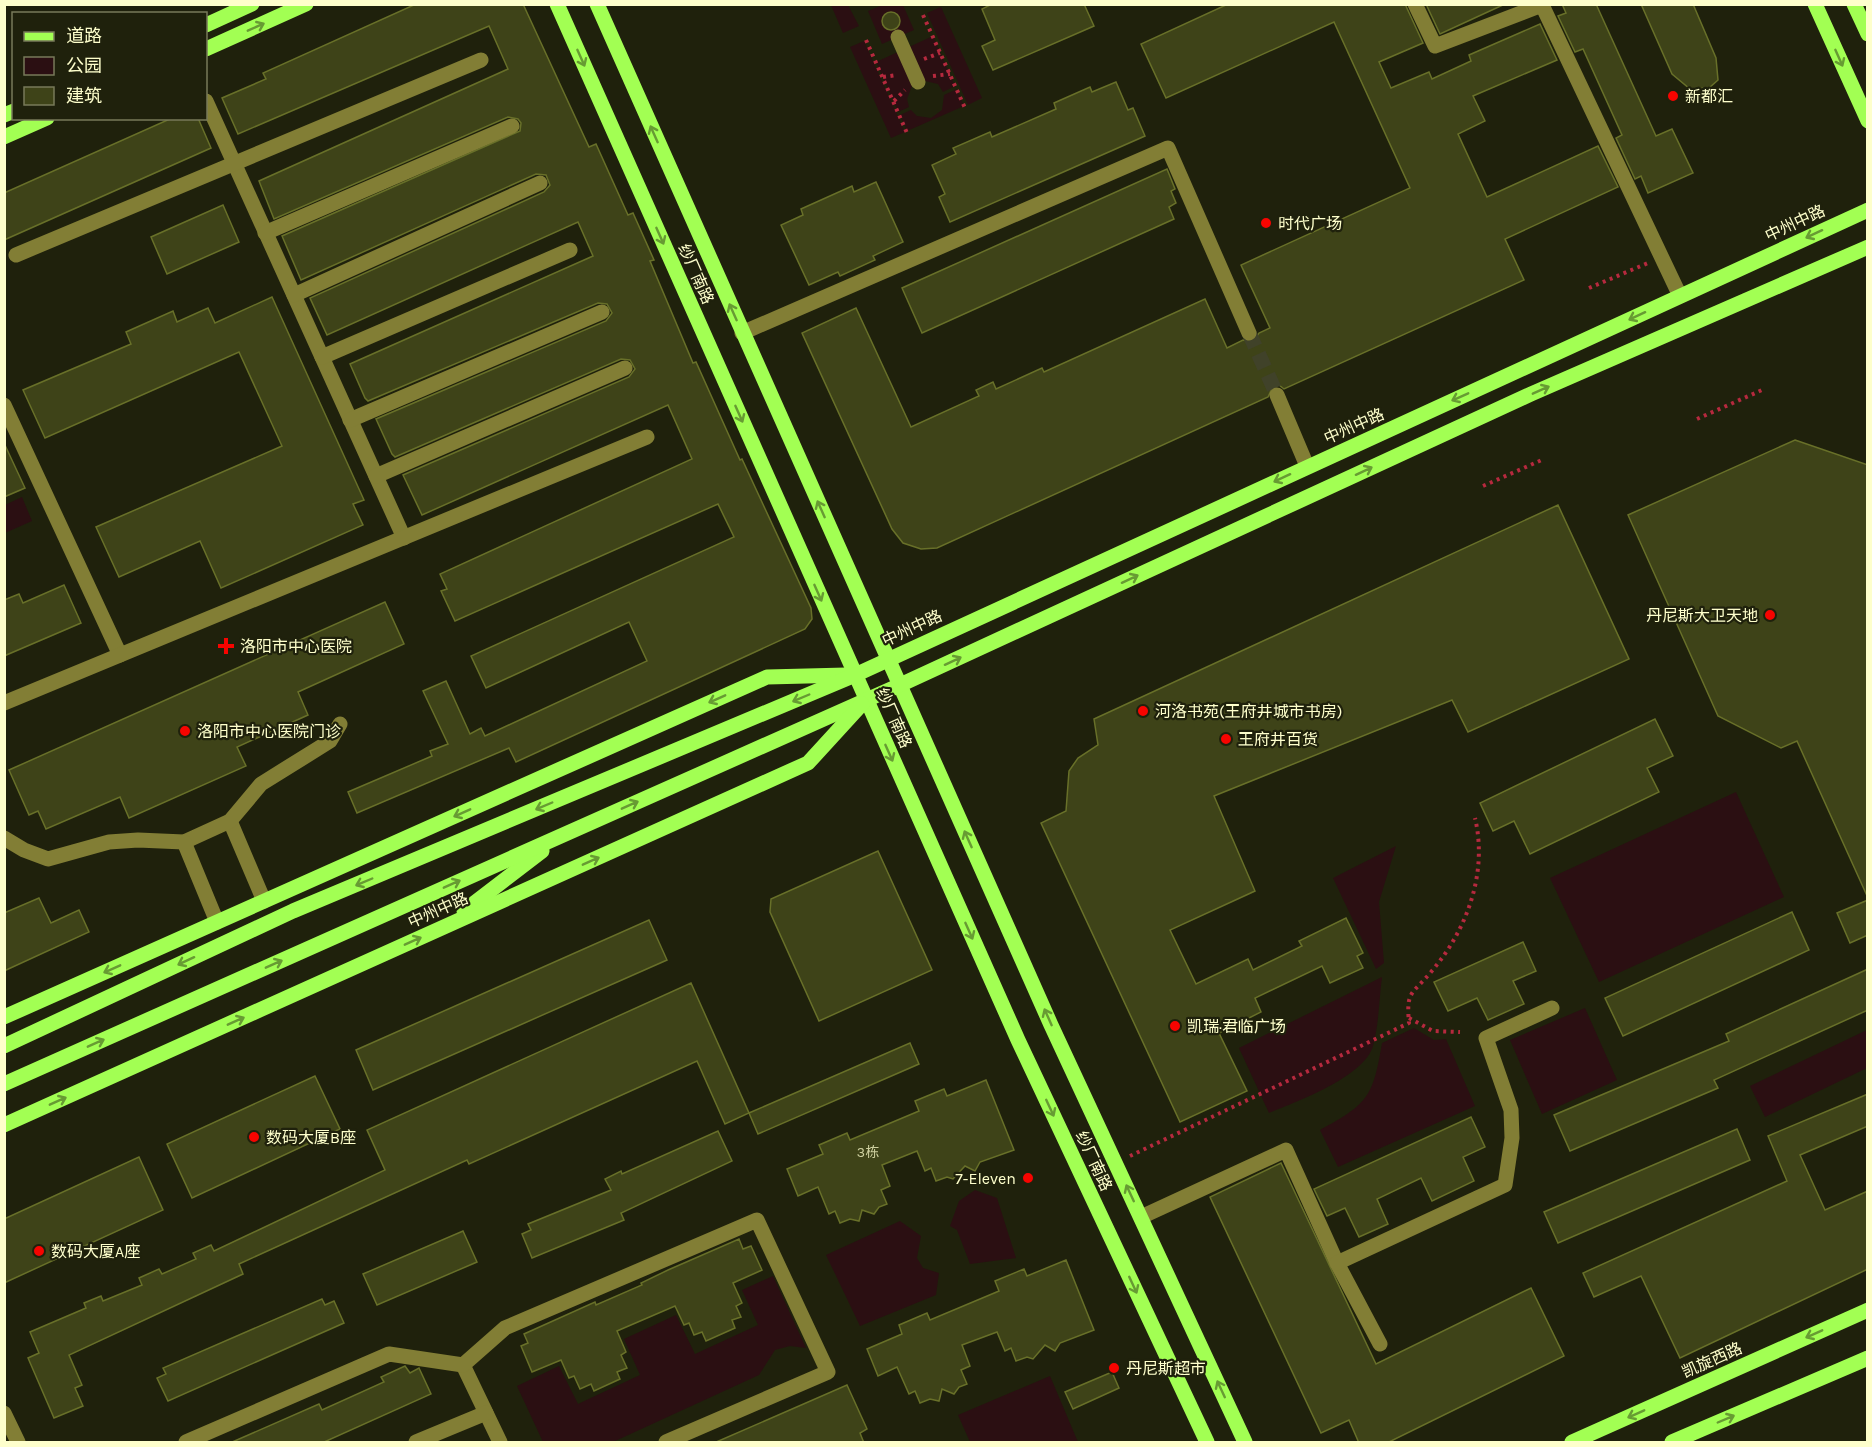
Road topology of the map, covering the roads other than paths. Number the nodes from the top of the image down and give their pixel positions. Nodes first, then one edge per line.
1 (252, 4) edge
2 (306, 4) edge
3 (557, 4) edge
4 (597, 4) edge
5 (1415, 4) edge
6 (1815, 4) edge
7 (1854, 4) edge
8 (1542, 5) edge
9 (207, 25) edge
10 (1868, 34) edge
11 (898, 37) dead end
12 (207, 49) edge
13 (481, 60) dead end
14 (918, 82) dead end
15 (207, 103) edge
16 (42, 120) edge
17 (1868, 121) edge
18 (513, 126) dead end
19 (4, 137) edge
20 (234, 165) junction
21 (540, 183) dead end
22 (1868, 210) edge
23 (265, 233) junction
24 (1868, 247) edge
25 (570, 249) dead end
26 (16, 255) dead end
27 (294, 295) junction
28 (1680, 296) junction
29 (602, 312) dead end
30 (742, 333) junction
31 (1249, 333) tunnel mouth
32 (322, 357) junction
33 (625, 368) dead end
34 (1277, 395) tunnel mouth
35 (4, 405) edge
36 (350, 420) junction
37 (8, 422) edge
38 (647, 437) dead end
39 (1307, 466) junction
40 (376, 476) junction
41 (404, 537) junction
42 (120, 656) junction
43 (888, 659) junction
44 (855, 675) junction
45 (900, 686) junction
46 (866, 700) junction
47 (4, 703) edge
48 (339, 724) dead end
49 (230, 821) junction
50 (562, 835) junction
51 (4, 838) edge
52 (184, 842) junction
53 (264, 901) junction
54 (217, 922) junction
55 (442, 928) junction
56 (1552, 1008) dead end
57 (4, 1017) edge
58 (4, 1046) edge
59 (4, 1084) edge
60 (4, 1125) edge
61 (1141, 1217) junction
62 (1337, 1263) junction
63 (1868, 1310) edge
64 (1380, 1344) dead end
65 (1868, 1358) edge
66 (463, 1365) junction
67 (4, 1413) edge
68 (486, 1413) junction
69 (18, 1443) edge
70 (186, 1443) edge
71 (416, 1443) edge
72 (500, 1443) edge
73 (666, 1443) edge
74 (1207, 1443) edge
75 (1245, 1443) edge
76 (1572, 1443) edge
77 (1672, 1443) edge

1 - 9 main road
12 -> 2 main road
3 -> 44 main road, 纱厂南路
30 -> 4 main road, 纱厂南路
5 - 8 street
6 -> 17 main road
7 - 10 main road
8 - 28 street
11 - 14 street
13 - 20 street
15 - 20 street
16 - 19 main road
18 - 23 street
20 - 23 street
20 - 26 street
21 - 27 street
22 -> 28 main road, 中州中路
23 - 27 street
45 -> 24 main road, 中州中路
25 - 32 street
27 - 32 street
28 -> 39 main road, 中州中路
29 - 36 street
30 - 31 street
43 -> 30 main road, 纱厂南路
32 - 36 street
33 - 40 street
34 - 39 street
35 - 37 street
36 - 40 street
37 - 42 street
38 - 41 street
39 -> 43 main road, 中州中路
40 - 41 street
41 - 42 street
42 - 47 street
43 - 44 main road, 中州中路
43 - 45 main road, 纱厂南路
44 - 46 main road, 纱厂南路
44 -> 53 main road, 中州中路
44 -> 58 main road, 中州中路
45 - 46 main road, 中州中路
61 -> 45 main road, 纱厂南路
50 -> 46 main road, 中州中路
55 -> 46 main road, 中州中路
46 -> 74 main road, 纱厂南路
48 - 49 street
49 - 52 street
49 - 53 street
50 - 55 main road
59 -> 50 main road, 中州中路
51 - 52 street
52 - 54 street
53 - 54 main road, 中州中路
54 -> 57 main road, 中州中路
60 -> 55 main road, 中州中路
56 - 62 street
61 - 62 street
75 -> 61 main road, 纱厂南路
62 - 64 street
63 -> 76 main road, 凯旋西路
77 -> 65 main road
66 - 68 street
66 - 70 street
66 - 73 street
67 - 69 street
68 - 71 street
68 - 72 street

